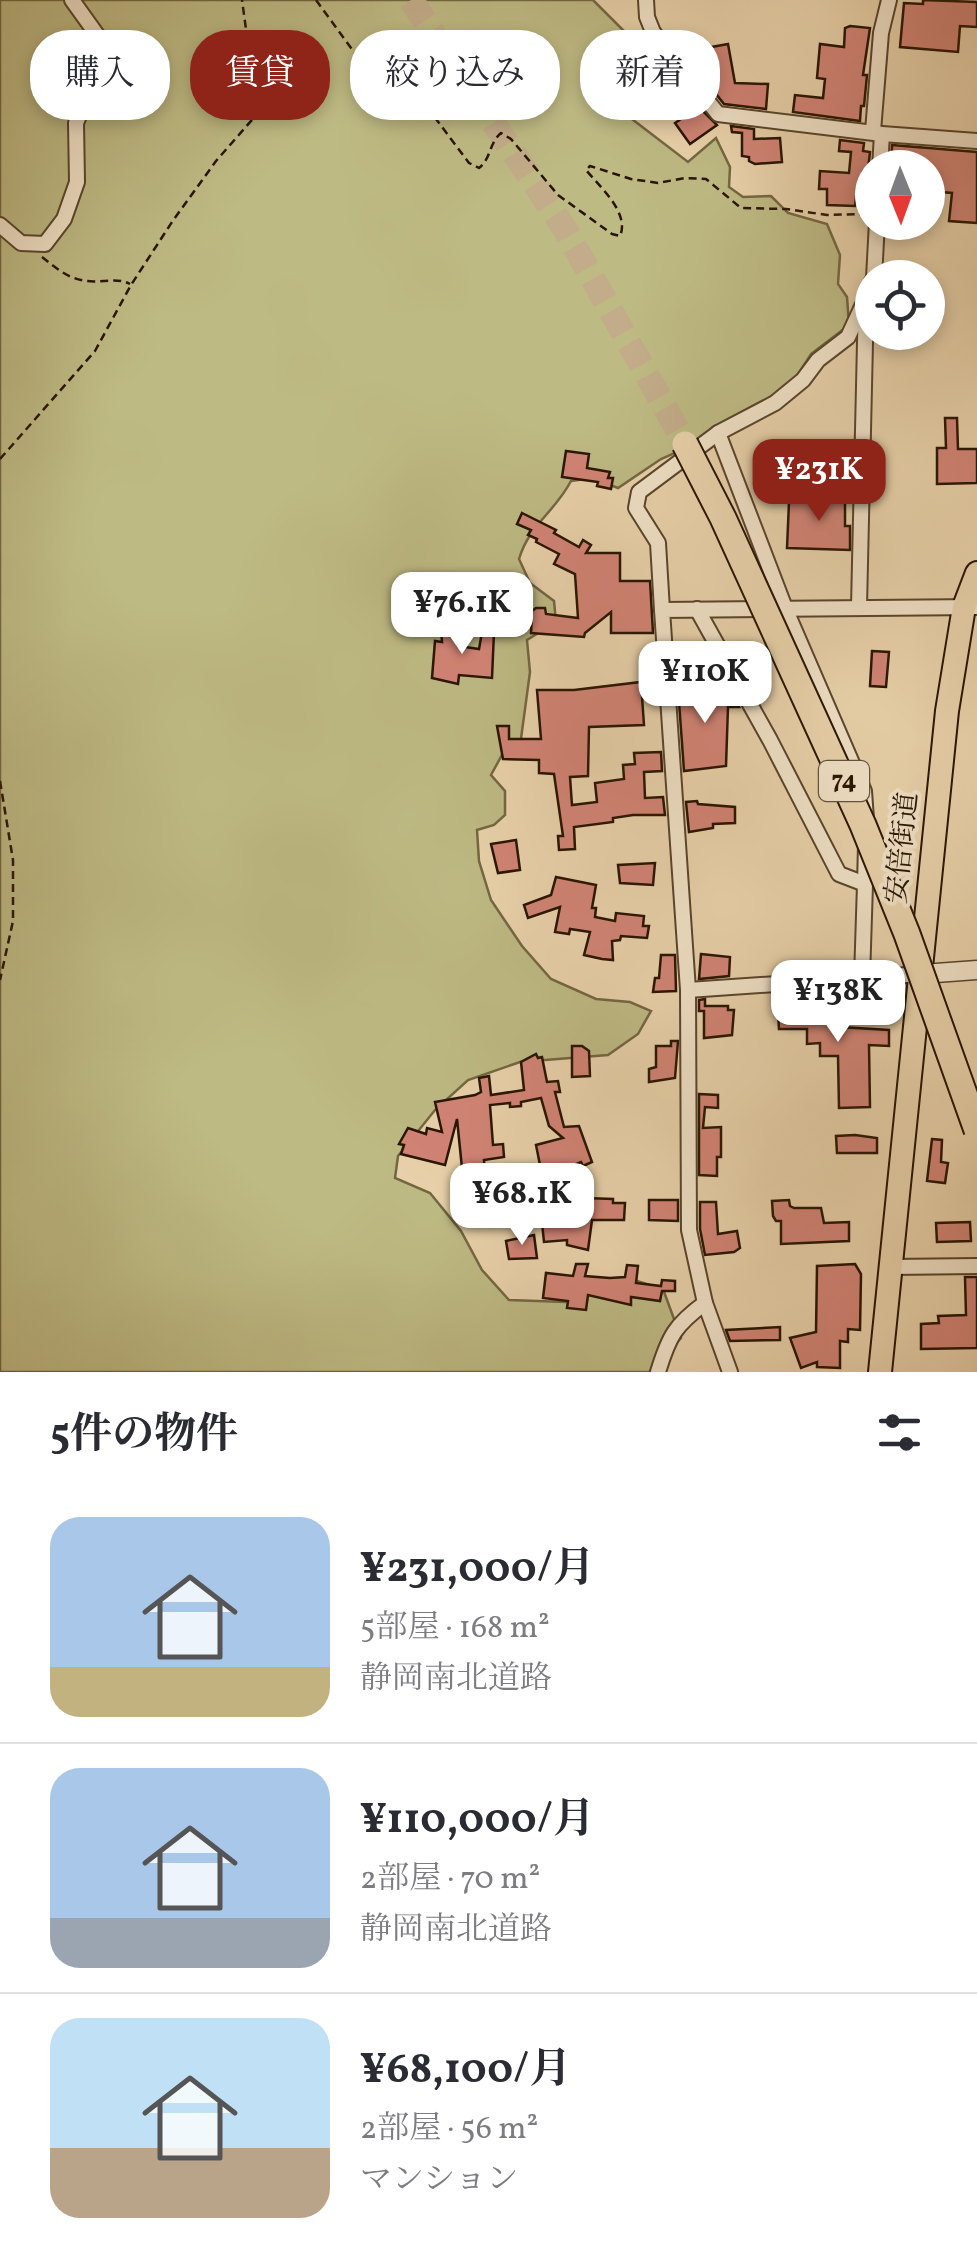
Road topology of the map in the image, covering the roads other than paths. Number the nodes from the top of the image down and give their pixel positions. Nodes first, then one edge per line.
1 (72, 0) edge
2 (646, 0) edge
3 (889, 0) edge
4 (878, 132) junction
5 (977, 140) edge
6 (879, 150) edge
7 (0, 225) edge
8 (855, 321) edge
9 (865, 350) edge
10 (718, 434) junction
11 (977, 572) edge
12 (859, 607) junction
13 (970, 607) edge
14 (785, 608) junction
15 (697, 609) junction
16 (662, 610) junction
17 (864, 884) junction
18 (977, 970) edge
19 (922, 974) junction
20 (862, 978) junction
21 (688, 990) junction
22 (977, 1085) edge
23 (977, 1130) edge
24 (977, 1266) edge
25 (892, 1267) junction
26 (706, 1303) junction
27 (658, 1372) edge
28 (730, 1372) edge
29 (880, 1372) edge

1 - 7 street
2 - 4 street
3 - 4 street
4 - 5 street
4 - 6 street
8 - 10 street
9 - 12 street
10 - 14 street
10 - 16 street
11 - 13 main road, 安倍街道
12 - 13 street
12 - 14 street
13 - 19 main road, 安倍街道
14 - 15 street
14 - 17 street
15 - 16 street
15 - 17 street
16 - 21 street
17 - 20 street
18 - 19 street
19 - 20 street
19 - 25 main road, 安倍街道
20 - 21 street
21 - 26 street
22 - 23 highway, 74, bridge
24 - 25 street
25 - 29 main road, 安倍街道
26 - 27 street
26 - 28 street

